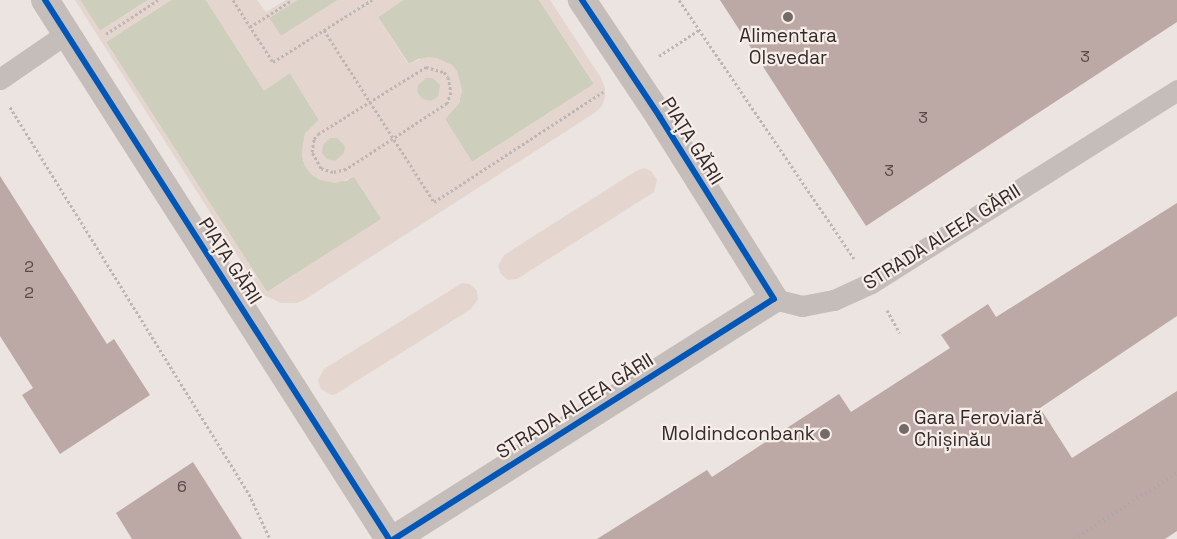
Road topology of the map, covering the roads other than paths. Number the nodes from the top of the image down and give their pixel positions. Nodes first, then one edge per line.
1 (45, 0) edge
2 (582, 0) edge
3 (67, 34) junction
4 (0, 79) edge
5 (1177, 90) edge
6 (774, 298) junction
7 (389, 539) edge
8 (394, 539) edge

1 - 3 street, PIAȚA GĂRII
2 - 6 street, PIAȚA GĂRII
3 - 4 lane
3 - 7 street, PIAȚA GĂRII
5 - 6 lane, STRADA ALEEA GĂRII
6 - 8 street, STRADA ALEEA GĂRII

